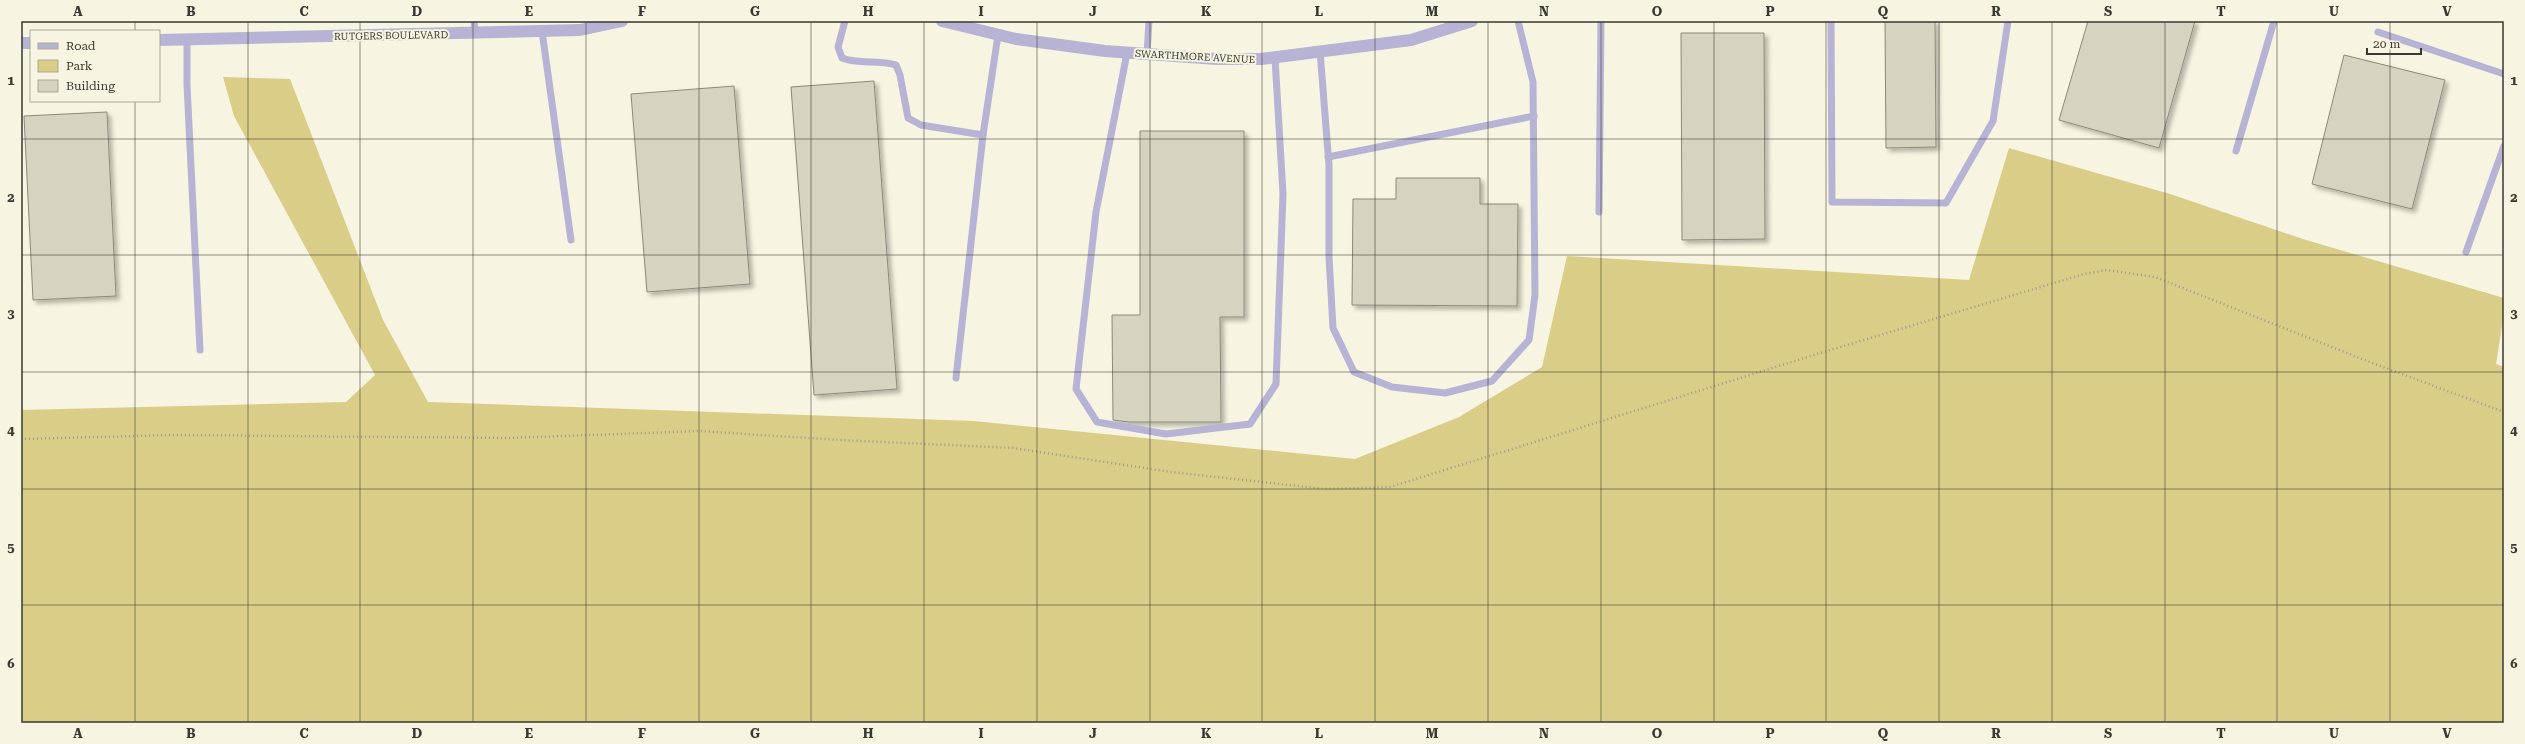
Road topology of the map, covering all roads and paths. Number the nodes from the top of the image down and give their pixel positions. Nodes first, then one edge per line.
1 (474, 21) edge
2 (622, 21) edge
3 (845, 21) edge
4 (942, 21) edge
5 (1149, 21) edge
6 (1472, 21) edge
7 (1518, 21) edge
8 (1601, 21) edge
9 (1831, 21) edge
10 (2008, 21) edge
11 (2274, 21) edge
12 (578, 26) edge
13 (542, 31) junction
14 (2378, 32) dead end
15 (475, 33) junction
16 (998, 35) junction
17 (160, 40) edge
18 (187, 40) junction
19 (1320, 52) junction
20 (1127, 53) junction
21 (1147, 54) junction
22 (1275, 58) junction
23 (2504, 74) edge
24 (1534, 116) junction
25 (983, 135) junction
26 (2504, 146) edge
27 (2236, 151) dead end
28 (1328, 158) junction
29 (1599, 212) dead end
30 (571, 240) dead end
31 (2466, 252) dead end
32 (200, 350) dead end
33 (956, 378) dead end
34 (2504, 412) edge
35 (21, 439) edge

1 - 15 lane
2 - 12 street, RUTGERS BOULEVARD
3 - 25 lane
4 - 16 street, SWARTHMORE AVENUE
5 - 21 lane
6 - 19 street, SWARTHMORE AVENUE
7 - 24 lane
8 - 29 lane
9 - 10 lane
11 - 27 lane
12 - 13 street, RUTGERS BOULEVARD
13 - 15 street, RUTGERS BOULEVARD
13 - 30 lane
14 - 23 lane
15 - 18 street, RUTGERS BOULEVARD
16 - 20 street, SWARTHMORE AVENUE
16 - 25 lane
17 - 18 street, RUTGERS BOULEVARD
18 - 32 lane
19 - 22 street, SWARTHMORE AVENUE
19 - 28 lane
20 - 21 street, SWARTHMORE AVENUE
20 - 22 lane
21 - 22 street, SWARTHMORE AVENUE
24 - 28 lane
24 - 28 lane
25 - 33 lane
26 - 31 lane
34 - 35 path

